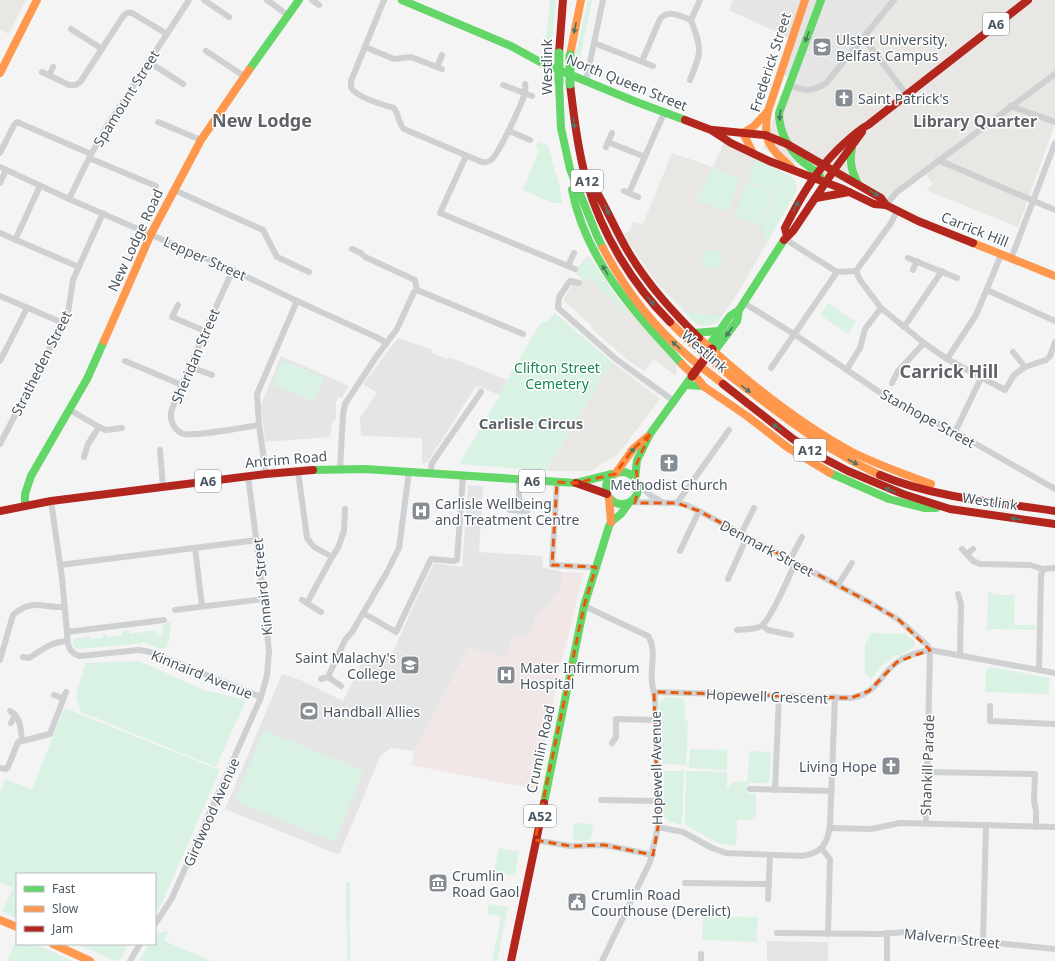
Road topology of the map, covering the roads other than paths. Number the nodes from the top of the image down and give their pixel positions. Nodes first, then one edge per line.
1 (37, 0) edge
2 (189, 0) edge
3 (204, 0) edge
4 (267, 0) edge
5 (299, 0) edge
6 (312, 0) edge
7 (384, 0) edge
8 (563, 0) edge
9 (581, 0) edge
10 (603, 0) edge
11 (700, 0) edge
12 (805, 0) edge
13 (821, 0) edge
14 (894, 0) edge
15 (1028, 0) edge
16 (408, 1) edge
17 (319, 5) dead end
18 (288, 16) junction
19 (229, 17) dead end
20 (691, 20) junction
21 (71, 29) dead end
22 (167, 34) junction
23 (863, 37) junction
24 (594, 43) junction
25 (365, 47) junction
26 (102, 48) junction
27 (206, 51) dead end
28 (442, 55) dead end
29 (642, 61) junction
30 (149, 62) junction
31 (653, 66) dead end
32 (53, 67) dead end
33 (42, 72) dead end
34 (0, 73) edge
35 (1055, 74) edge
36 (49, 75) junction
37 (244, 76) junction
38 (690, 80) dead end
39 (586, 81) junction
40 (183, 84) dead end
41 (525, 84) dead end
42 (503, 85) dead end
43 (789, 85) junction
44 (525, 93) junction
45 (906, 94) junction
46 (532, 96) dead end
47 (1010, 106) junction
48 (664, 112) junction
49 (768, 112) junction
50 (158, 122) dead end
51 (1055, 122) edge
52 (868, 125) junction
53 (711, 130) junction
54 (509, 131) junction
55 (612, 133) dead end
56 (739, 133) junction
57 (766, 135) junction
58 (201, 140) junction
59 (530, 140) dead end
60 (1055, 143) edge
61 (788, 144) junction
62 (853, 145) junction
63 (741, 147) junction
64 (0, 153) edge
65 (753, 153) junction
66 (90, 156) junction
67 (466, 156) junction
68 (645, 157) junction
69 (938, 160) junction
70 (823, 164) junction
71 (3, 169) edge
72 (570, 169) junction
73 (834, 170) junction
74 (794, 171) junction
75 (815, 175) junction
76 (586, 177) junction
77 (0, 183) edge
78 (826, 183) junction
79 (858, 184) junction
80 (40, 186) junction
81 (156, 186) dead end
82 (174, 190) junction
83 (849, 192) junction
84 (638, 197) dead end
85 (816, 198) junction
86 (69, 199) junction
87 (1033, 201) junction
88 (886, 206) junction
89 (1055, 210) edge
90 (897, 211) junction
91 (103, 213) junction
92 (0, 233) edge
93 (151, 234) junction
94 (786, 238) junction
95 (15, 240) junction
96 (352, 249) dead end
97 (574, 253) dead end
98 (1001, 255) junction
99 (908, 258) dead end
100 (1011, 259) junction
101 (917, 261) junction
102 (568, 266) junction
103 (79, 267) junction
104 (575, 269) dead end
105 (233, 270) junction
106 (913, 270) dead end
107 (853, 271) junction
108 (942, 271) junction
109 (309, 272) dead end
110 (837, 272) junction
111 (1055, 276) edge
112 (957, 278) dead end
113 (579, 283) dead end
114 (417, 290) junction
115 (987, 290) junction
116 (0, 296) edge
117 (297, 301) junction
118 (178, 305) dead end
119 (741, 307) junction
120 (27, 308) junction
121 (881, 308) junction
122 (1055, 321) edge
123 (63, 323) junction
124 (904, 327) junction
125 (205, 331) junction
126 (719, 331) junction
127 (693, 333) junction
128 (523, 334) dead end
129 (794, 334) junction
130 (1055, 342) edge
131 (387, 343) junction
132 (924, 343) junction
133 (712, 349) junction
134 (1014, 352) dead end
135 (947, 359) junction
136 (0, 361) edge
137 (125, 361) dead end
138 (190, 367) junction
139 (1025, 367) junction
140 (770, 368) dead end
141 (847, 369) junction
142 (212, 375) dead end
143 (692, 376) junction
144 (981, 378) junction
145 (892, 383) dead end
146 (182, 385) junction
147 (686, 385) junction
148 (703, 386) junction
149 (481, 392) dead end
150 (674, 402) junction
151 (70, 410) junction
152 (259, 425) junction
153 (99, 427) junction
154 (122, 428) dead end
155 (729, 430) dead end
156 (955, 432) junction
157 (650, 434) junction
158 (0, 444) edge
159 (160, 450) dead end
160 (84, 457) dead end
161 (340, 469) junction
162 (298, 471) junction
163 (409, 472) junction
164 (430, 473) junction
165 (266, 474) junction
166 (614, 474) junction
167 (248, 476) junction
168 (463, 476) junction
169 (519, 480) junction
170 (636, 481) junction
171 (557, 482) junction
172 (576, 483) junction
173 (163, 487) junction
174 (1055, 489) edge
175 (955, 495) junction
176 (608, 496) junction
177 (51, 501) junction
178 (630, 502) junction
179 (662, 502) junction
180 (677, 503) junction
181 (25, 506) junction
182 (754, 508) dead end
183 (345, 509) dead end
184 (950, 509) junction
185 (510, 510) dead end
186 (0, 511) edge
187 (519, 511) junction
188 (527, 511) dead end
189 (699, 511) junction
190 (1055, 511) edge
191 (611, 522) junction
192 (1055, 524) edge
193 (744, 536) junction
194 (802, 537) dead end
195 (257, 540) junction
196 (195, 548) junction
197 (962, 549) dead end
198 (973, 549) dead end
199 (680, 552) dead end
200 (967, 554) junction
201 (332, 557) junction
202 (792, 561) junction
203 (852, 563) dead end
204 (60, 565) junction
205 (1055, 568) edge
206 (595, 569) junction
207 (1043, 569) junction
208 (728, 579) dead end
209 (838, 585) junction
210 (958, 594) dead end
211 (264, 599) junction
212 (202, 606) junction
213 (584, 606) junction
214 (65, 607) junction
215 (175, 610) dead end
216 (321, 612) dead end
217 (363, 613) junction
218 (164, 620) dead end
219 (763, 626) junction
220 (737, 630) dead end
221 (68, 632) junction
222 (791, 635) dead end
223 (67, 641) junction
224 (930, 650) junction
225 (960, 655) junction
226 (23, 657) dead end
227 (0, 660) edge
228 (1039, 670) junction
229 (1055, 673) edge
230 (328, 678) junction
231 (321, 679) dead end
232 (341, 686) dead end
233 (654, 692) junction
234 (54, 695) dead end
235 (779, 696) junction
236 (261, 697) junction
237 (835, 698) junction
238 (990, 706) dead end
239 (10, 711) dead end
240 (16, 716) junction
241 (655, 720) junction
242 (11, 724) dead end
243 (1055, 724) edge
244 (22, 741) junction
245 (612, 743) dead end
246 (0, 768) edge
247 (928, 772) junction
248 (750, 789) dead end
249 (775, 790) junction
250 (832, 791) junction
251 (600, 800) dead end
252 (657, 801) junction
253 (926, 824) junction
254 (986, 825) junction
255 (658, 827) junction
256 (1036, 827) junction
257 (1055, 827) edge
258 (830, 828) junction
259 (535, 840) junction
260 (822, 849) junction
261 (652, 855) junction
262 (770, 855) junction
263 (685, 883) dead end
264 (769, 884) junction
265 (768, 899) dead end
266 (0, 920) edge
267 (156, 922) edge
268 (16, 927) edge
269 (777, 933) dead end
270 (887, 933) junction
271 (828, 934) junction
272 (983, 941) junction
273 (55, 945) edge
274 (139, 945) edge
275 (1055, 949) edge
276 (701, 954) dead end
277 (90, 961) edge
278 (130, 961) edge
279 (511, 961) edge
280 (602, 961) edge
281 (701, 961) edge
282 (887, 961) edge

1 - 34 main road
2 - 22 street, Spamount Street
3 - 19 street
4 - 18 street
5 - 18 main road, New Lodge Road
6 - 17 street
7 - 25 street
8 - 72 main road, Westlink / A12, bridge
9 -> 76 main road, Westlink / A12, bridge
10 - 24 street
11 - 20 street
12 - 49 main road, Frederick Street
13 -> 43 main road, Frederick Street
14 - 23 street
15 - 45 main road, A6
16 - 39 main road, North Queen Street
18 - 37 main road, New Lodge Road
20 - 29 street
20 - 38 street
21 - 26 street
22 - 26 street
22 - 30 street, Spamount Street
23 - 43 street
23 - 45 street
24 - 29 street
24 - 39 street
25 - 28 street
25 - 67 street
26 - 36 street
27 - 37 street
29 - 31 street
30 - 40 street
30 - 66 street, Spamount Street
32 - 36 street
33 - 36 street
35 - 47 street
37 - 58 main road, New Lodge Road
39 - 48 main road, North Queen Street
41 - 44 street
42 - 44 street
43 -> 61 main road, Frederick Street
44 - 46 street
44 - 54 street
45 - 52 main road, A6
47 - 51 street
47 - 69 street
48 - 53 main road, North Queen Street
48 - 68 street
49 - 56 main road
49 - 57 main road, Frederick Street
50 - 58 street
52 - 62 main road, A6
52 - 70 main road, A6
53 - 56 main road, North Queen Street
53 - 63 main road, North Queen Street
54 - 59 street
54 - 67 street
55 - 68 street
56 - 57 main road, North Queen Street
56 - 63 main road
56 - 65 main road
57 - 61 main road, North Queen Street
57 - 74 main road, Frederick Street
58 - 82 main road, New Lodge Road
60 - 87 street
61 - 70 main road, North Queen Street
61 - 75 main road
62 - 73 main road, A6
62 - 79 main road
63 - 65 main road, North Queen Street
64 - 66 street
65 - 74 main road, North Queen Street
66 - 81 street
66 - 86 street, Spamount Street
67 - 102 street
68 - 84 street
69 - 87 street
69 - 88 street
70 - 73 main road, North Queen Street
70 - 75 main road, A6
71 - 77 street
71 - 80 street, Lepper Street
143 -> 72 main road
184 -> 72 main road, Westlink / A12
73 - 78 main road, A6
73 - 79 main road, Carrick Hill
74 - 75 main road, North Queen Street
75 - 78 main road
94 -> 75 main road, A6
76 -> 127 main road
76 -> 175 main road, Westlink / A12
78 - 83 main road, Carrick Hill
78 - 85 main road, A6
79 -> 88 main road, Carrick Hill
80 - 86 street, Lepper Street
80 - 95 street
82 - 93 main road, New Lodge Road
82 - 109 street
83 - 85 main road
83 - 88 main road, Carrick Hill
85 - 94 main road, A6
86 - 91 street, Lepper Street
87 - 89 street
87 - 100 street
88 - 90 main road, Carrick Hill
90 - 98 main road, Carrick Hill
90 - 107 street
91 - 93 street, Lepper Street
91 - 103 street, Stratheden Street
92 - 95 street
93 - 105 street, Lepper Street
93 - 151 main road, New Lodge Road
94 - 110 street
94 - 119 main road, A6
95 - 103 street
96 - 114 street
97 - 102 street
98 - 100 main road, Carrick Hill
98 - 115 street
99 - 101 street
100 - 111 main road, Carrick Hill
101 - 106 street
101 - 108 street
102 - 104 street
103 - 123 street, Stratheden Street
105 - 117 street, Lepper Street
105 - 125 street, Sheridan Street
107 - 110 street
107 - 121 street
108 - 112 street
108 - 124 street
110 - 129 street
113 - 150 street
114 - 128 street
114 - 131 street
115 - 122 street
115 - 135 street
116 - 120 street
117 - 131 street, Lepper Street
117 - 152 street
118 - 125 street
119 - 126 main road, A6
119 - 129 street, Stanhope Street
119 -> 133 main road, A6
120 - 123 street
120 - 136 street
121 - 124 street
121 - 141 street
123 - 158 street, Stratheden Street
124 - 132 street
125 - 138 street, Sheridan Street
126 - 127 main road
126 - 133 main road, A6
127 - 133 main road
129 - 140 street
129 - 141 street, Stanhope Street
130 - 139 street
131 - 161 street
132 - 135 street
132 - 145 street
133 - 143 main road, A6, bridge
133 - 175 main road
134 - 139 street
135 - 144 street
137 - 146 street
138 - 142 street
138 - 146 street, Sheridan Street
139 - 144 street
141 - 156 street, Stanhope Street
143 - 147 main road, A6
143 - 148 main road
144 - 156 street
146 - 152 street, Sheridan Street
147 - 148 main road
147 - 150 main road, A6
148 - 184 main road
149 - 164 street
150 - 157 main road, A6
151 - 153 street
151 - 181 main road, New Lodge Road
152 - 165 street
153 - 154 street
153 - 160 street
155 - 180 street
156 - 174 street, Stanhope Street
166 -> 157 main road, A6
157 - 170 main road, A6
159 - 173 street
161 - 162 main road, Antrim Road / A6
161 - 163 main road, Antrim Road / A6
162 - 165 main road, Antrim Road / A6
162 - 201 street
163 - 164 main road, Antrim Road / A6
163 - 217 street
164 - 168 main road, Antrim Road / A6
165 - 167 main road, Antrim Road / A6
166 - 170 main road, A6
166 - 172 main road, Antrim Road / A6
166 - 176 main road, A6
167 - 173 main road, Antrim Road / A6
167 - 195 street, Kinnaird Street
168 - 169 main road, Antrim Road / A6
168 - 217 street
169 - 171 main road, Antrim Road / A6
169 - 187 street
170 - 178 main road, A6
170 - 179 street
171 - 172 main road, Antrim Road / A6
171 - 206 street
172 - 176 main road, Antrim Road / A6
173 - 177 main road, Antrim Road / A6
175 - 190 main road, Westlink / A12
176 - 178 main road, A6
176 - 191 main road, Crumlin Road / A52
177 - 181 main road, Antrim Road / A6
177 - 204 street
178 - 179 street, Denmark Street
178 - 191 main road, Crumlin Road / A52
179 - 180 street, Denmark Street
180 - 189 street, Denmark Street
181 - 186 main road, Antrim Road / A6
182 - 193 street
183 - 201 street
192 -> 184 main road, Westlink / A12
185 - 187 street
187 - 188 street
189 - 193 street, Denmark Street
189 - 199 street
191 - 206 main road, Crumlin Road / A52
193 - 202 street, Denmark Street
193 - 208 street
194 - 202 street
195 - 196 street
195 - 211 street, Kinnaird Street
196 - 204 street
196 - 212 street
197 - 200 street
198 - 200 street
200 - 207 street
201 - 216 street
202 - 209 street, Denmark Street
202 - 219 street
203 - 209 street
204 - 214 street
205 - 207 street
206 - 213 main road, Crumlin Road / A52
207 - 228 street
209 - 224 street, Denmark Street
210 - 225 street
211 - 212 street
211 - 236 street, Kinnaird Street
212 - 215 street
213 - 233 street, Hopewell Avenue
213 - 259 main road, Crumlin Road / A52
214 - 221 street
214 - 227 street
217 - 230 street
218 - 221 street
219 - 220 street
219 - 222 street
221 - 223 street
223 - 226 street
223 - 236 street, Kinnaird Avenue
224 - 225 street
224 - 237 street
224 - 247 street, Shankill Parade
225 - 228 street
228 - 229 street
230 - 231 street
230 - 232 street
233 - 235 street, Hopewell Crescent
233 - 241 street, Hopewell Avenue
234 - 244 street
235 - 237 street, Hopewell Crescent
235 - 249 street
236 - 267 street, Girdwood Avenue
237 - 250 street, Hopewell Crescent
238 - 243 street
239 - 240 street
240 - 242 street
240 - 244 street
241 - 245 street
241 - 252 street, Hopewell Avenue
244 - 246 street
247 - 253 street, Shankill Parade
247 - 256 street
248 - 249 street
249 - 250 street
250 - 258 street, Hopewell Crescent
251 - 252 street
252 - 255 street, Hopewell Avenue
253 - 254 street, Shankill Parade
253 - 258 street
254 - 256 street, Shankill Parade
254 - 272 street
255 - 261 street, Hopewell Avenue
255 - 262 street
256 - 257 street, Shankill Parade
258 - 260 street, Hopewell Crescent
259 - 261 street
259 - 279 main road, Crumlin Road / A52
260 - 262 street
260 - 271 street
261 - 280 street, Hopewell Avenue
262 - 264 street
263 - 264 street
264 - 265 street
266 - 268 main road
269 - 271 street, Malvern Street
270 - 271 street, Malvern Street
270 - 272 street, Malvern Street
270 - 282 street
272 - 275 street, Malvern Street
273 - 277 main road
274 - 278 street
276 - 281 street

